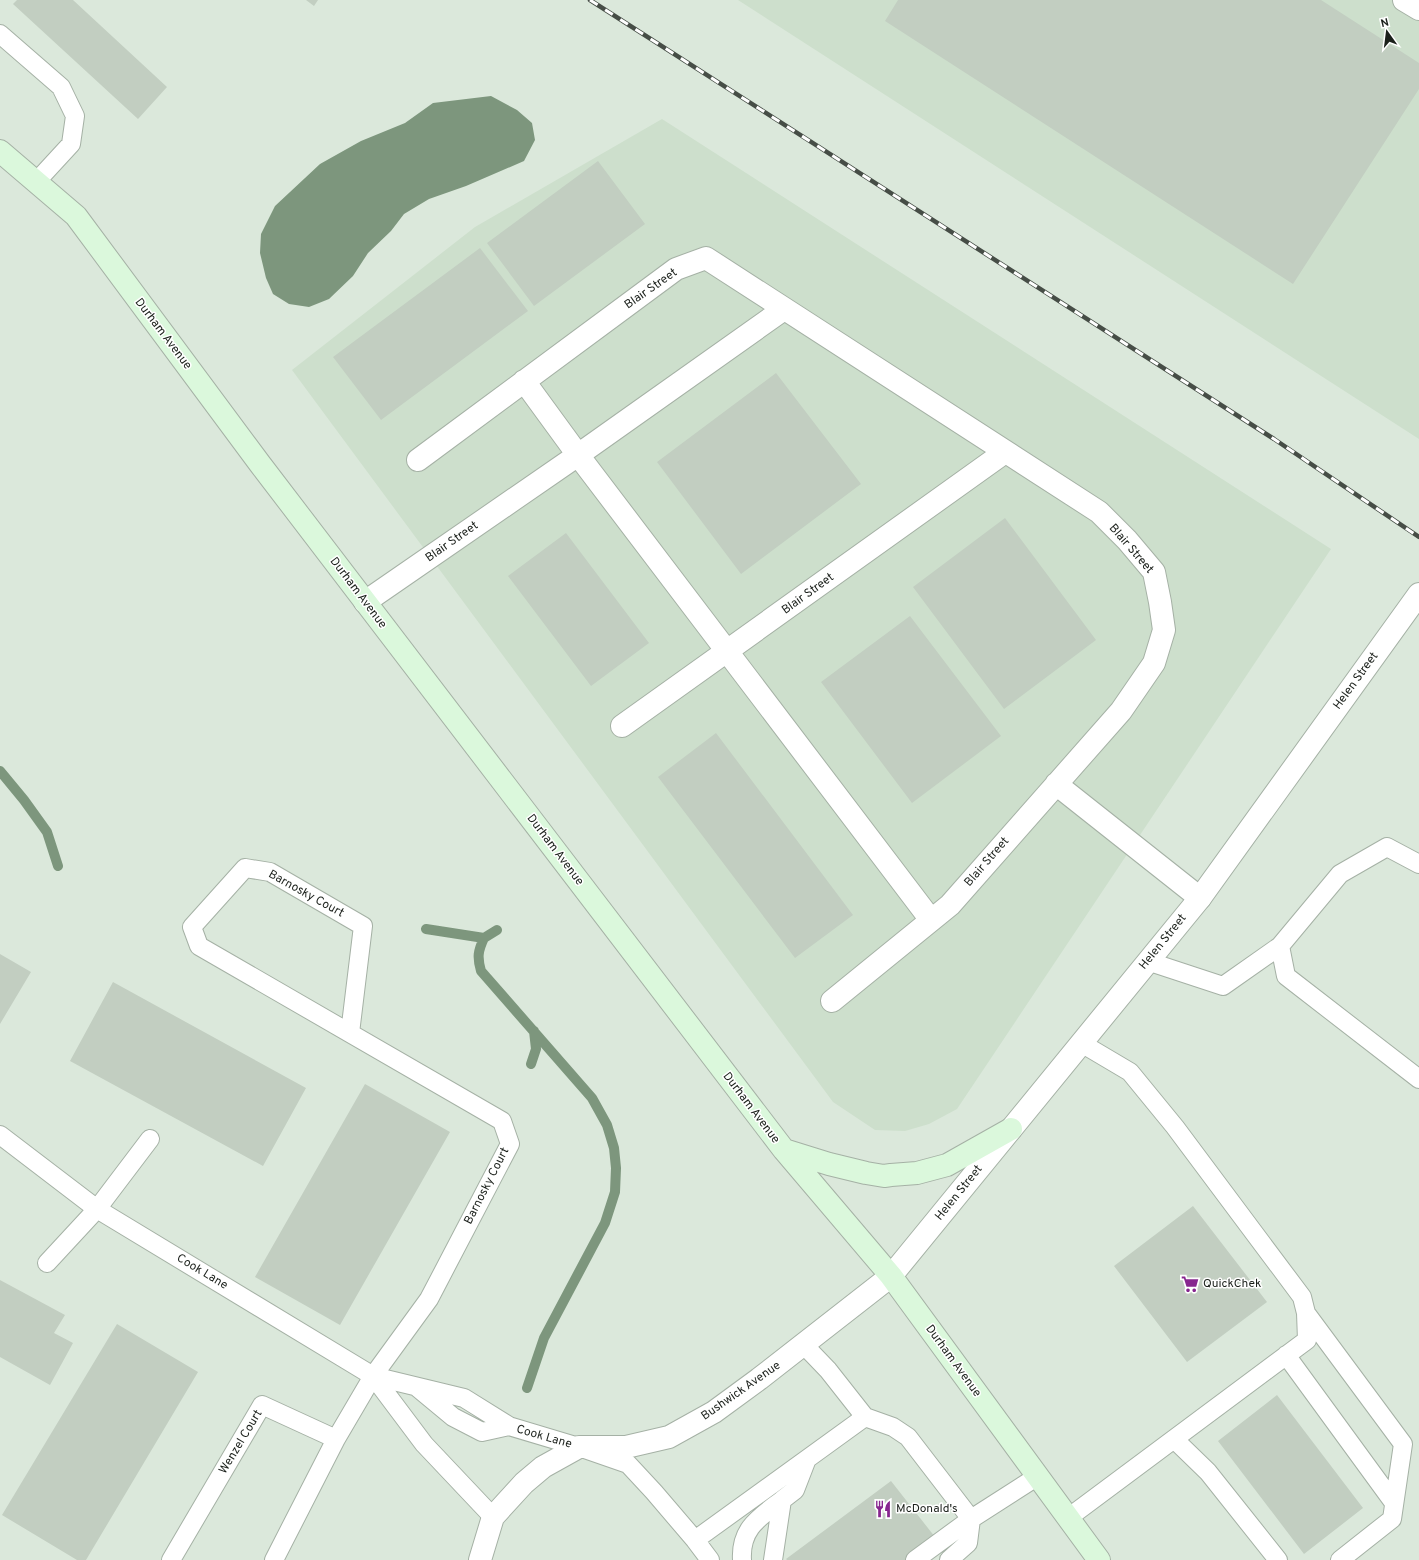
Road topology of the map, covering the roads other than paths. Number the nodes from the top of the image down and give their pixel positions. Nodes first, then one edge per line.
1 (1404, 0) edge
2 (1419, 9) edge
3 (0, 34) edge
4 (0, 151) edge
5 (36, 182) junction
6 (784, 309) junction
7 (524, 381) junction
8 (1005, 452) junction
9 (578, 454) junction
10 (418, 460) dead end
11 (1419, 594) edge
12 (365, 602) junction
13 (728, 652) junction
14 (622, 726) dead end
15 (1056, 784) junction
16 (1419, 864) edge
17 (1200, 898) junction
18 (931, 920) junction
19 (1280, 946) junction
20 (1147, 961) junction
21 (832, 1001) dead end
22 (350, 1033) junction
23 (1081, 1043) junction
24 (1419, 1079) edge
25 (1011, 1129) junction
26 (0, 1135) edge
27 (150, 1139) dead end
28 (784, 1150) junction
29 (97, 1209) junction
30 (47, 1263) dead end
31 (891, 1276) junction
32 (1306, 1313) junction
33 (804, 1345) junction
34 (1286, 1355) junction
35 (373, 1376) junction
36 (865, 1417) junction
37 (336, 1439) junction
38 (1174, 1439) junction
39 (579, 1447) junction
40 (807, 1459) junction
41 (1038, 1476) junction
42 (782, 1500) junction
43 (1394, 1503) junction
44 (493, 1517) junction
45 (1068, 1518) junction
46 (971, 1519) junction
47 (695, 1540) junction
48 (171, 1560) edge
49 (274, 1560) edge
50 (480, 1560) edge
51 (710, 1560) edge
52 (742, 1560) edge
53 (773, 1560) edge
54 (915, 1560) edge
55 (948, 1560) edge
56 (1099, 1560) edge
57 (1278, 1560) edge
58 (1340, 1560) edge

1 - 2 street
3 - 5 lane
4 - 5 main road, Durham Avenue
5 - 12 main road, Durham Avenue
6 - 7 street, Blair Street
6 - 8 street, Blair Street
6 - 9 street, Blair Street
7 - 9 street
7 - 10 street, Blair Street
8 - 13 street, Blair Street
8 - 15 street, Blair Street
9 - 12 street, Blair Street
9 - 13 street
11 - 17 street, Helen Street
12 - 28 main road, Durham Avenue
13 - 14 street, Blair Street
13 - 18 street
15 - 17 street
15 - 18 street, Blair Street
16 - 19 lane
17 - 20 street, Helen Street
18 - 21 street, Blair Street
19 - 20 lane
19 - 24 lane
20 - 23 street, Helen Street
22 - 22 lane, Barnosky Court
22 - 35 lane, Barnosky Court
23 - 25 street, Helen Street
23 - 32 lane
25 - 28 main road
25 - 31 street, Helen Street
26 - 29 lane, Cook Lane
27 - 29 lane
28 - 31 main road, Durham Avenue
29 - 30 lane
29 - 35 lane, Cook Lane
31 - 33 street, Bushwick Avenue
31 - 41 main road, Durham Avenue
32 - 34 lane
32 - 43 lane
33 - 36 lane
33 - 39 street, Bushwick Avenue
34 - 38 lane
34 - 43 lane
35 - 37 lane, Barnosky Court
35 - 39 lane, Cook Lane
35 - 44 lane
36 - 40 lane
36 - 46 lane
37 - 48 lane, Wenzel Court
37 - 49 lane
38 - 45 lane
38 - 57 lane
39 - 44 street, Bushwick Avenue
39 - 47 lane, Cook Lane
40 - 42 lane
40 - 47 lane
41 - 45 main road, Durham Avenue
41 - 46 lane
42 - 52 lane
42 - 53 lane
43 - 58 lane
44 - 50 street, Bushwick Avenue
45 - 56 main road, Durham Avenue
46 - 54 lane
46 - 55 lane
47 - 51 lane, Cook Lane

